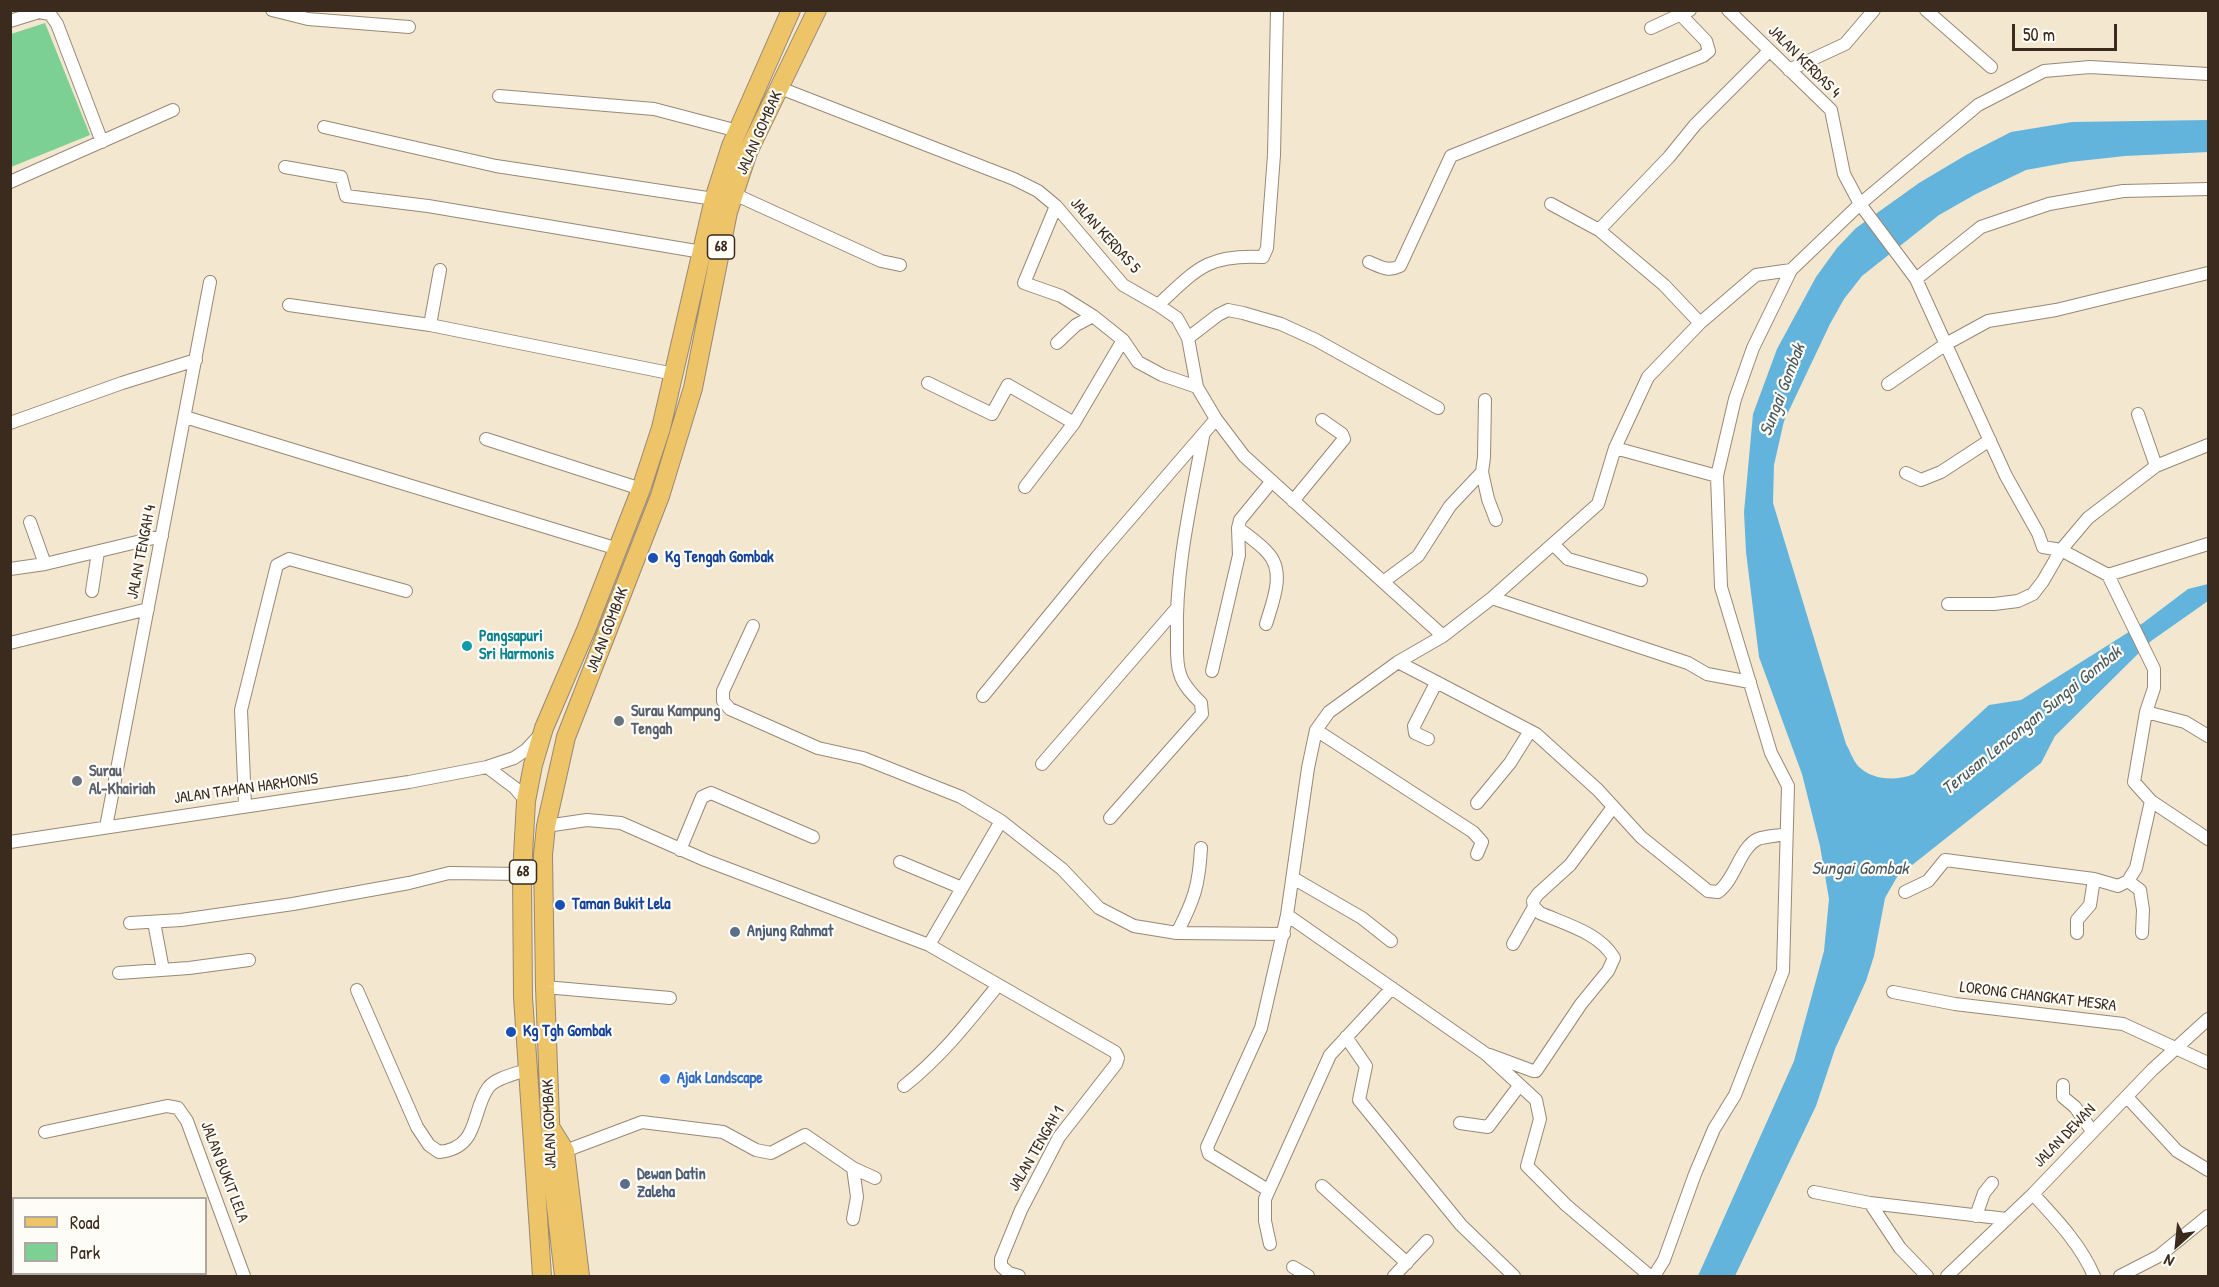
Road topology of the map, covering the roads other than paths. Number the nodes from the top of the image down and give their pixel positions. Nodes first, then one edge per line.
1 (272, 10) edge
2 (791, 10) edge
3 (817, 10) edge
4 (1277, 10) edge
5 (1728, 10) edge
6 (1874, 10) edge
7 (1926, 10) edge
8 (39, 12) edge
9 (1686, 13) edge
10 (10, 21) edge
11 (409, 27) dead end
12 (1651, 28) dead end
13 (1769, 51) junction
14 (1991, 67) dead end
15 (1788, 70) junction
16 (2208, 74) edge
17 (780, 88) junction
18 (499, 96) dead end
19 (173, 110) dead end
20 (324, 127) dead end
21 (738, 131) junction
22 (102, 142) junction
23 (285, 167) dead end
24 (10, 182) edge
25 (2208, 189) edge
26 (734, 194) junction
27 (714, 199) junction
28 (1551, 204) dead end
29 (1056, 206) junction
30 (1864, 209) junction
31 (1599, 230) junction
32 (702, 252) junction
33 (1369, 262) dead end
34 (900, 264) dead end
35 (440, 270) dead end
36 (1791, 270) junction
37 (2208, 273) edge
38 (1916, 279) junction
39 (210, 282) dead end
40 (289, 304) dead end
41 (1158, 305) junction
42 (1093, 316) junction
43 (1700, 322) junction
44 (430, 325) junction
45 (1188, 338) junction
46 (1123, 340) junction
47 (1057, 343) dead end
48 (1946, 345) junction
49 (196, 360) junction
50 (674, 375) junction
51 (928, 383) dead end
52 (1888, 384) dead end
53 (1197, 387) junction
54 (1485, 400) dead end
55 (1438, 408) dead end
56 (2138, 414) dead end
57 (185, 417) junction
58 (1216, 419) junction
59 (1322, 420) dead end
60 (10, 423) edge
61 (1074, 423) junction
62 (1203, 437) junction
63 (486, 439) dead end
64 (1990, 440) junction
65 (2208, 445) edge
66 (1615, 448) junction
67 (2156, 466) junction
68 (1482, 472) junction
69 (1906, 473) dead end
70 (1717, 476) junction
71 (1272, 481) junction
72 (1024, 487) dead end
73 (641, 489) junction
74 (1293, 501) junction
75 (1496, 520) dead end
76 (30, 522) dead end
77 (1238, 528) junction
78 (162, 536) junction
79 (1554, 544) junction
80 (2208, 544) edge
81 (618, 549) junction
82 (2061, 550) junction
83 (98, 552) junction
84 (45, 564) junction
85 (10, 569) edge
86 (2108, 575) junction
87 (1641, 580) dead end
88 (1383, 582) junction
89 (92, 591) dead end
90 (406, 591) dead end
91 (1492, 598) junction
92 (1948, 604) dead end
93 (148, 609) junction
94 (1176, 609) junction
95 (1266, 624) dead end
96 (753, 626) dead end
97 (1443, 636) junction
98 (10, 643) edge
99 (1398, 662) junction
100 (1212, 671) dead end
101 (1750, 682) junction
102 (1436, 683) junction
103 (983, 696) dead end
104 (2146, 712) junction
105 (544, 728) junction
106 (1317, 730) junction
107 (1530, 731) junction
108 (2208, 736) edge
109 (1428, 739) dead end
110 (1042, 764) dead end
111 (487, 767) junction
112 (526, 801) junction
113 (2151, 801) junction
114 (1477, 802) dead end
115 (245, 806) junction
116 (1613, 807) junction
117 (1110, 818) dead end
118 (1001, 821) junction
119 (546, 826) junction
120 (106, 827) junction
121 (1786, 834) junction
122 (813, 837) dead end
123 (2208, 839) edge
124 (10, 842) edge
125 (1201, 848) dead end
126 (680, 850) junction
127 (1477, 854) dead end
128 (900, 862) dead end
129 (522, 874) junction
130 (1293, 878) junction
131 (2094, 879) junction
132 (2128, 881) junction
133 (962, 888) junction
134 (1905, 892) dead end
135 (1534, 907) junction
136 (1287, 915) junction
137 (154, 922) junction
138 (130, 923) dead end
139 (1177, 933) junction
140 (2077, 933) dead end
141 (2142, 933) dead end
142 (1284, 934) junction
143 (1391, 941) dead end
144 (1513, 944) dead end
145 (929, 945) junction
146 (249, 960) dead end
147 (163, 970) junction
148 (119, 973) dead end
149 (998, 985) junction
150 (545, 987) junction
151 (1392, 988) junction
152 (357, 990) dead end
153 (1893, 992) dead end
154 (670, 998) dead end
155 (2208, 1020) edge
156 (1346, 1037) junction
157 (2176, 1047) junction
158 (1486, 1054) junction
159 (2208, 1063) edge
160 (527, 1070) junction
161 (2063, 1085) dead end
162 (904, 1086) dead end
163 (1519, 1086) junction
164 (2127, 1096) junction
165 (1460, 1123) dead end
166 (550, 1128) junction
167 (2092, 1131) junction
168 (45, 1132) dead end
169 (564, 1151) junction
170 (853, 1168) junction
171 (2208, 1170) edge
172 (875, 1178) dead end
173 (1992, 1183) dead end
174 (1322, 1186) dead end
175 (1268, 1190) junction
176 (1814, 1192) dead end
177 (2033, 1194) junction
178 (1870, 1203) junction
179 (1976, 1216) junction
180 (2208, 1216) edge
181 (853, 1219) dead end
182 (2007, 1219) junction
183 (1427, 1241) dead end
184 (1270, 1244) dead end
185 (1407, 1263) junction
186 (1293, 1267) dead end
187 (1507, 1274) edge
188 (244, 1276) edge
189 (542, 1276) edge
190 (564, 1276) edge
191 (580, 1276) edge
192 (1019, 1276) edge
193 (1308, 1276) edge
194 (1394, 1276) edge
195 (1652, 1276) edge
196 (1928, 1276) edge
197 (1947, 1276) edge
198 (2094, 1276) edge
199 (2120, 1276) edge

1 - 11 street
2 - 21 main road, JALAN GOMBAK / 68
3 - 17 main road, JALAN GOMBAK / 68
4 - 41 street
5 - 13 street, JALAN KERDAS 4
6 - 15 street
7 - 14 street
8 - 10 street
8 - 22 street
9 - 12 street
9 - 33 street
13 - 15 street, JALAN KERDAS 4
13 - 31 street
15 - 30 street, JALAN KERDAS 4
16 - 30 street
17 - 26 main road, JALAN GOMBAK / 68
17 - 29 street, JALAN KERDAS 5
18 - 21 street
19 - 22 street
20 - 27 street
21 - 27 main road, JALAN GOMBAK / 68
22 - 24 street
23 - 32 street
25 - 38 street
26 - 34 street
26 - 119 main road, JALAN GOMBAK / 68
27 - 32 main road, JALAN GOMBAK / 68
28 - 31 street
29 - 41 street, JALAN KERDAS 5
29 - 42 street
30 - 36 street
30 - 38 street, JALAN KERDAS 4
31 - 43 street
32 - 50 main road, JALAN GOMBAK / 68
35 - 44 street
36 - 43 street
36 - 70 street
37 - 48 street
38 - 48 street, JALAN KERDAS 4
39 - 49 street, JALAN TENGAH 4
40 - 44 street
41 - 45 street, JALAN KERDAS 5
42 - 46 street
42 - 47 street
43 - 66 street
44 - 50 street
45 - 53 street, JALAN KERDAS 5
45 - 55 street
46 - 53 street
46 - 61 street
48 - 52 street
48 - 64 street, JALAN KERDAS 4
49 - 57 street, JALAN TENGAH 4
49 - 60 street
50 - 73 main road, JALAN GOMBAK / 68
51 - 61 street
53 - 58 street, JALAN KERDAS 5
54 - 68 street
56 - 67 street
57 - 78 street, JALAN TENGAH 4
57 - 81 street
58 - 62 street
58 - 71 street, JALAN KERDAS 5
59 - 74 street
61 - 72 street
62 - 94 street
62 - 103 street
63 - 73 street
64 - 69 street
64 - 82 street, JALAN KERDAS 4
65 - 67 street
66 - 70 street
66 - 79 street
67 - 82 street
68 - 75 street
68 - 88 street
70 - 101 street
71 - 74 street, JALAN KERDAS 5
71 - 77 street
73 - 81 main road, JALAN GOMBAK / 68
74 - 88 street, JALAN KERDAS 5
76 - 84 street
77 - 95 street
77 - 100 street
78 - 83 street
78 - 93 street, JALAN TENGAH 4
79 - 87 street
79 - 91 street
80 - 86 street
81 - 105 main road, JALAN GOMBAK / 68
82 - 86 street
82 - 92 street
83 - 84 street
83 - 89 street
84 - 85 street
86 - 104 street
88 - 97 street, JALAN KERDAS 5
90 - 115 street
91 - 97 street
91 - 101 street
93 - 98 street
93 - 120 street, JALAN TENGAH 4
94 - 110 street
94 - 117 street
96 - 118 street
97 - 99 street
99 - 102 street
99 - 106 street
101 - 121 street
102 - 107 street
102 - 109 street
104 - 108 street
104 - 113 street
105 - 111 street, JALAN TAMAN HARMONIS
105 - 112 main road, JALAN GOMBAK / 68
106 - 127 street
106 - 130 street
107 - 114 street
107 - 116 street
111 - 112 street
111 - 115 street, JALAN TAMAN HARMONIS
112 - 129 main road, JALAN GOMBAK / 68
113 - 123 street
113 - 132 street
115 - 120 street, JALAN TAMAN HARMONIS
116 - 121 street
116 - 135 street
118 - 133 street
118 - 139 street
119 - 126 street
119 - 150 main road, JALAN GOMBAK / 68
120 - 124 street, JALAN TAMAN HARMONIS
121 - 195 street
122 - 126 street
125 - 139 street
126 - 145 street
128 - 133 street
129 - 137 street
129 - 160 main road, JALAN GOMBAK / 68
130 - 136 street
130 - 143 street
131 - 132 street
131 - 134 street
131 - 140 street
132 - 141 street
133 - 145 street
135 - 144 street
135 - 158 street
136 - 142 street
136 - 151 street
137 - 138 street
137 - 147 street
139 - 142 street
142 - 175 street
145 - 149 street
146 - 147 street
147 - 148 street
149 - 162 street
149 - 192 street, JALAN TENGAH 1
150 - 154 street
150 - 166 main road, JALAN GOMBAK / 68
151 - 156 street
151 - 158 street
152 - 160 street
153 - 157 street, LORONG CHANGKAT MESRA
155 - 157 street, JALAN DEWAN
156 - 175 street
156 - 187 street
157 - 159 street, LORONG CHANGKAT MESRA
157 - 164 street, JALAN DEWAN
158 - 163 street
160 - 189 main road, JALAN GOMBAK / 68
161 - 167 street
163 - 165 street
163 - 195 street
164 - 167 street, JALAN DEWAN
164 - 171 street
166 - 169 main road
166 - 190 main road, JALAN GOMBAK / 68
167 - 177 street, JALAN DEWAN
168 - 188 street, JALAN BUKIT LELA
169 - 170 street
169 - 191 main road
170 - 172 street
170 - 181 street
173 - 179 street
174 - 185 street
175 - 184 street
176 - 178 street
177 - 182 street, JALAN DEWAN
177 - 198 street
178 - 179 street
178 - 196 street
179 - 182 street
180 - 199 street
182 - 197 street, JALAN DEWAN
183 - 185 street
185 - 194 street
186 - 193 street

